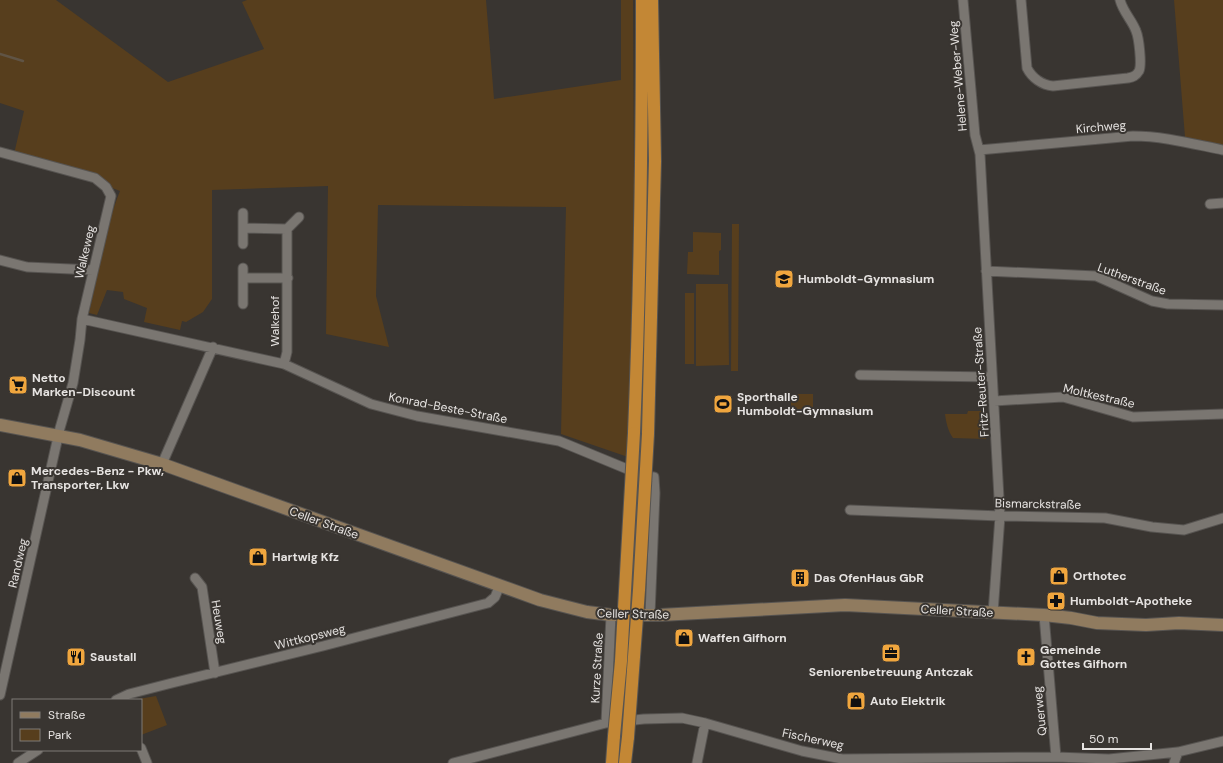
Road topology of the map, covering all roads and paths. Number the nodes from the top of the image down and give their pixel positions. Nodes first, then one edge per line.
1 (642, 0) edge
2 (652, 0) edge
3 (963, 0) edge
4 (1020, 0) edge
5 (1120, 0) edge
6 (979, 150) junction
7 (1223, 150) edge
8 (0, 152) edge
9 (1210, 204) dead end
10 (1223, 204) edge
11 (243, 213) dead end
12 (299, 217) dead end
13 (243, 228) junction
14 (287, 229) junction
15 (243, 244) dead end
16 (0, 260) edge
17 (243, 268) dead end
18 (93, 270) junction
19 (986, 271) junction
20 (243, 278) junction
21 (288, 278) junction
22 (243, 304) dead end
23 (1223, 305) edge
24 (82, 319) junction
25 (213, 347) junction
26 (284, 364) junction
27 (860, 375) dead end
28 (992, 377) junction
29 (994, 401) junction
30 (1223, 414) edge
31 (0, 425) edge
32 (59, 435) junction
33 (162, 464) junction
34 (850, 510) dead end
35 (1000, 516) junction
36 (1223, 518) edge
37 (195, 578) dead end
38 (500, 585) junction
39 (993, 613) junction
40 (611, 615) junction
41 (650, 615) junction
42 (1044, 615) junction
43 (1223, 625) edge
44 (215, 673) junction
45 (0, 695) edge
46 (118, 699) edge
47 (606, 723) junction
48 (705, 723) junction
49 (1223, 741) edge
50 (142, 750) edge
51 (36, 751) edge
52 (1178, 752) junction
53 (1056, 757) junction
54 (1109, 759) junction
55 (18, 763) edge
56 (147, 763) edge
57 (453, 763) edge
58 (612, 763) edge
59 (625, 763) edge
60 (697, 763) edge
61 (1121, 763) edge
62 (1174, 763) edge

1 - 58 highway, bridge
2 - 59 highway, bridge
3 - 6 street, Helene-Weber-Weg
4 - 5 street
6 - 7 street, Kirchweg
6 - 19 street, Fritz-Reuter-Straße
8 - 18 street, Walkeweg
9 - 10 street
11 - 13 street
12 - 14 street
13 - 14 street
13 - 15 street
14 - 21 street, Walkehof
16 - 18 street
17 - 20 street
18 - 24 street, Walkeweg
19 - 23 street, Lutherstraße
19 - 28 street, Fritz-Reuter-Straße
20 - 21 street, Walkehof
20 - 22 street
21 - 26 street, Walkehof
24 - 25 street, Konrad-Beste-Straße
24 - 32 street, Walkeweg
25 - 26 street, Konrad-Beste-Straße
25 - 33 street
26 - 41 street, Konrad-Beste-Straße
27 - 28 street
28 - 29 street, Fritz-Reuter-Straße
29 - 30 street, Moltkestraße
29 - 35 street, Fritz-Reuter-Straße
31 - 32 street, Celler Straße
32 - 33 street, Celler Straße
32 - 45 street, Randweg
33 - 38 street, Celler Straße
34 - 35 street, Bismarckstraße
35 - 36 street, Bismarckstraße
35 - 39 street, Fritz-Reuter-Straße
37 - 44 street, Heuweg
38 - 40 street, Celler Straße
38 - 44 street, Wittkopsweg
39 - 41 street, Celler Straße
39 - 42 street, Celler Straße
40 - 41 street, Celler Straße
40 - 47 street, Kurze Straße
42 - 43 street, Celler Straße
42 - 53 street, Querweg
44 - 46 street, Wittkopsweg
47 - 48 street, Fischerweg
47 - 57 street, Fischerweg
48 - 53 street, Fischerweg
48 - 60 street
49 - 52 street, Fischerweg
50 - 56 street
51 - 55 street
52 - 54 street, Fischerweg
52 - 62 street
53 - 54 street, Fischerweg
54 - 61 street

